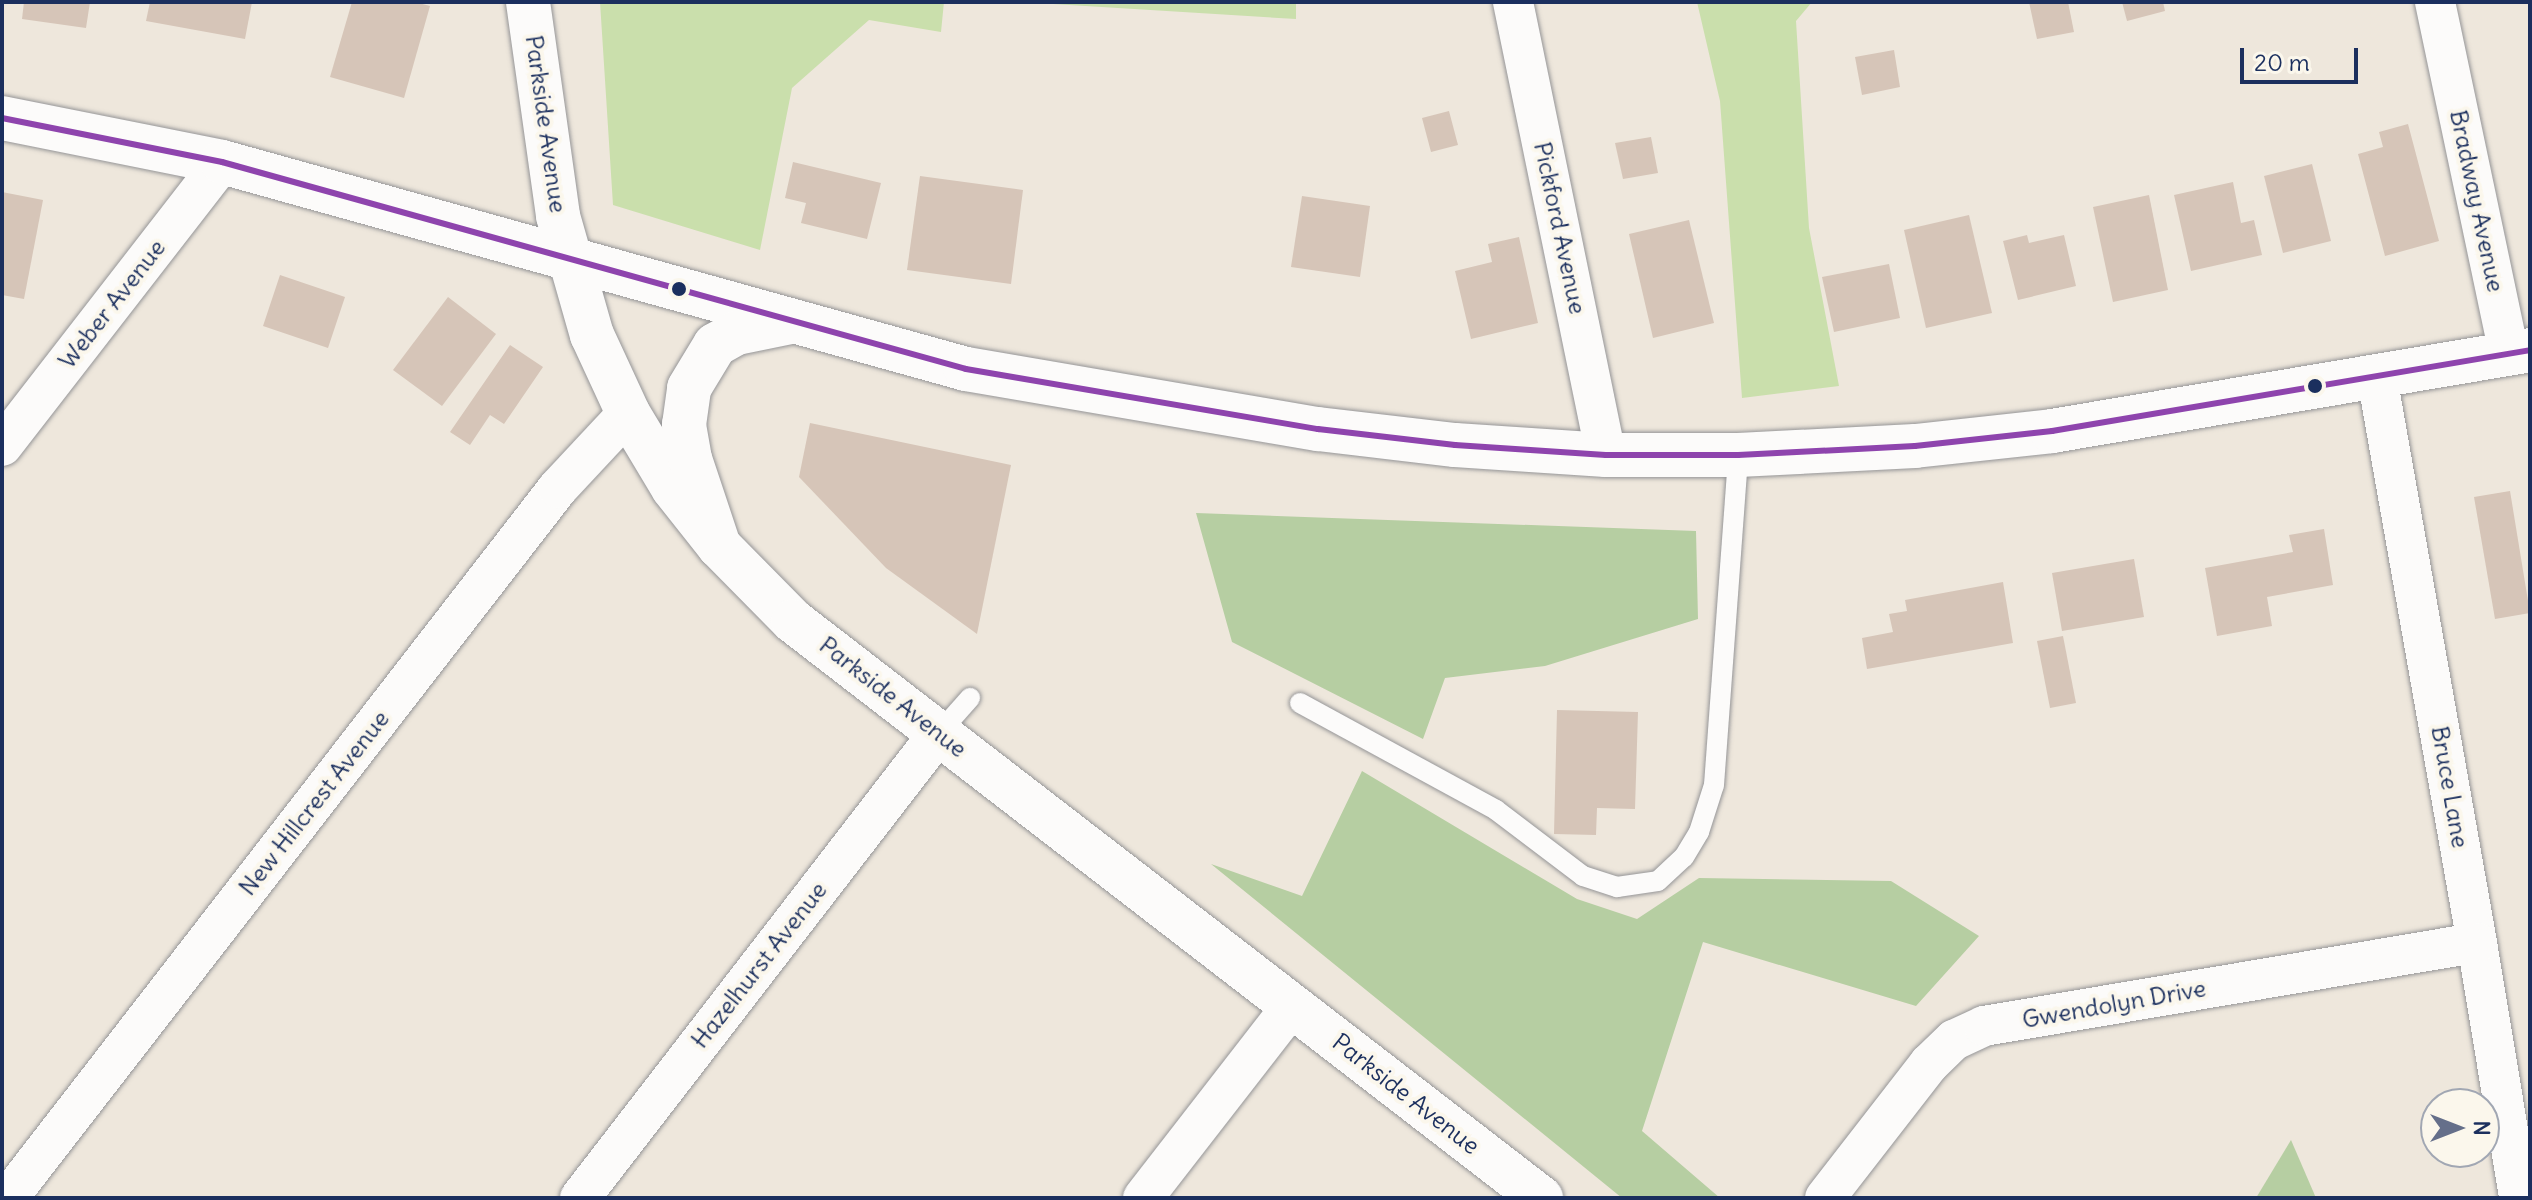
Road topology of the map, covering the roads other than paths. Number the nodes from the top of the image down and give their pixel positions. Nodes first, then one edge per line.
1 (528, 2) edge
2 (1513, 2) edge
3 (2435, 2) edge
4 (2, 118) edge
5 (222, 162) junction
6 (567, 256) junction
7 (797, 321) junction
8 (2520, 352) edge
9 (2377, 377) junction
10 (628, 413) junction
11 (2, 446) edge
12 (1606, 455) junction
13 (1738, 455) junction
14 (719, 546) junction
15 (970, 698) dead end
16 (1300, 703) dead end
17 (939, 733) junction
18 (2477, 943) junction
19 (1292, 1006) junction
20 (8, 1198) edge
21 (580, 1198) edge
22 (1143, 1198) edge
23 (1541, 1198) edge
24 (1825, 1198) edge
25 (2519, 1198) edge

1 - 6 main road, Parkside Avenue
2 - 12 street, Pickford Avenue
3 - 8 street, Bradway Avenue
4 - 5 main road
5 - 6 main road
5 - 11 street, Weber Avenue
6 - 7 main road
6 - 10 main road, Parkside Avenue
7 - 12 main road
7 - 14 main road
8 - 9 main road
9 - 13 main road
9 - 18 street, Bruce Lane
10 - 14 main road, Parkside Avenue
10 - 20 street, New Hillcrest Avenue
12 - 13 main road
13 - 16 lane
14 - 17 main road, Parkside Avenue
15 - 17 lane
17 - 19 main road, Parkside Avenue
17 - 21 street, Hazelhurst Avenue
18 - 24 street, Gwendolyn Drive
18 - 25 street, Bruce Lane
19 - 22 street
19 - 23 main road, Parkside Avenue

